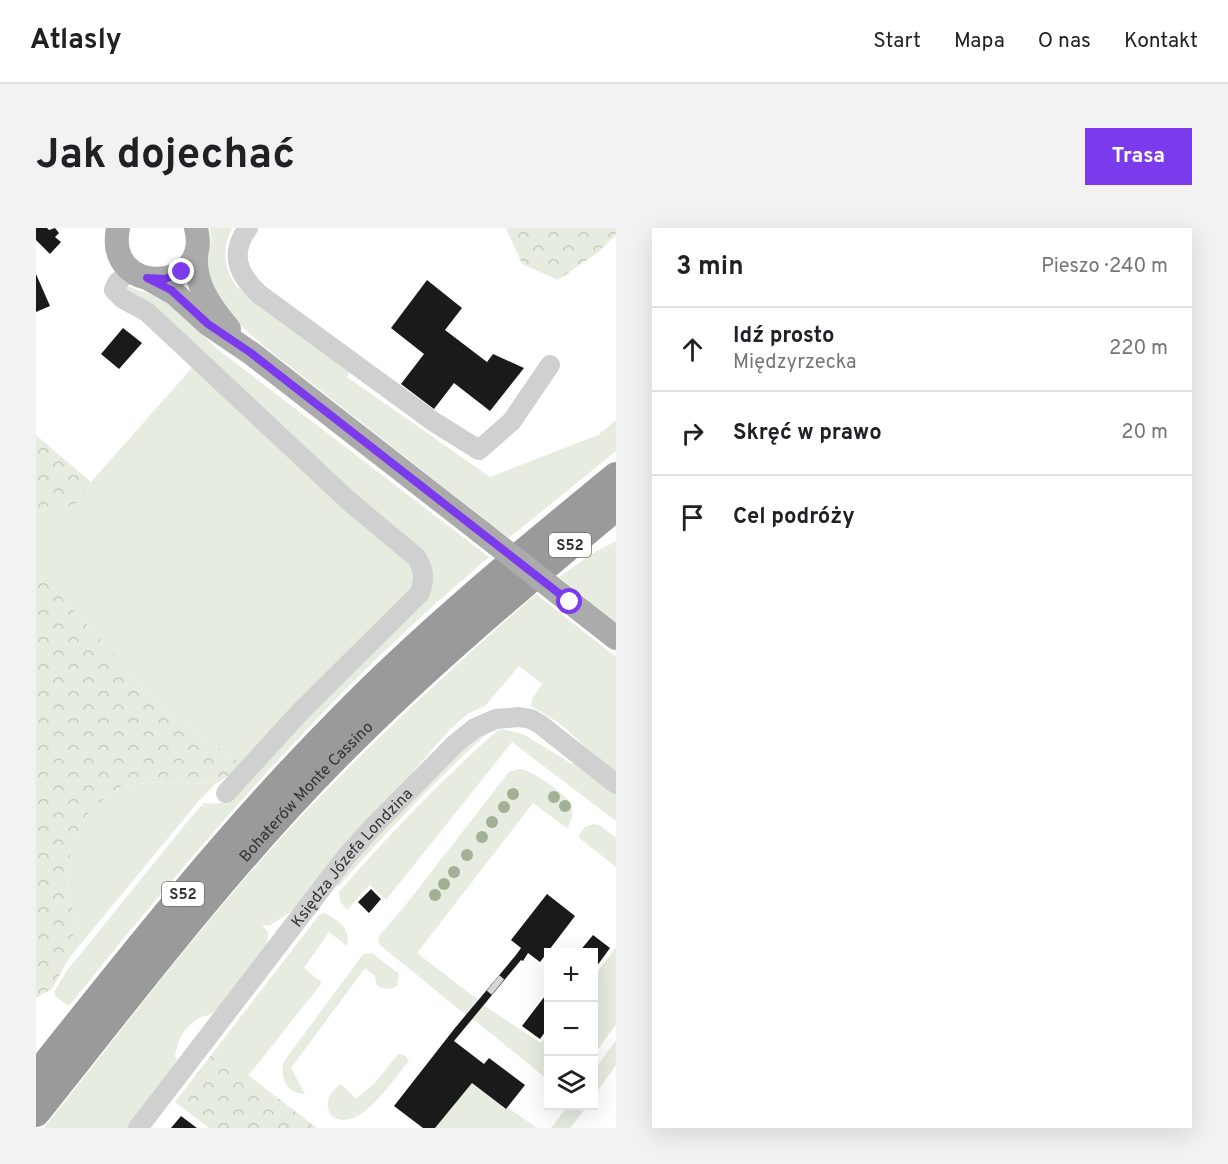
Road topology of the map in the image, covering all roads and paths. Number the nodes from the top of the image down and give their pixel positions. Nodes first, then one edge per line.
1 (248, 228) edge
2 (113, 234) edge
3 (197, 234) edge
4 (139, 274) junction
5 (251, 353) junction
6 (550, 365) dead end
7 (616, 476) edge
8 (616, 507) edge
9 (616, 529) edge
10 (524, 583) junction
11 (616, 638) edge
12 (616, 784) edge
13 (226, 793) dead end
14 (36, 1076) edge
15 (36, 1113) edge
16 (138, 1128) edge

1 - 6 street
2 - 4 main road
3 - 4 main road
3 - 5 main road
4 - 5 main road
4 - 13 street
5 - 11 main road, bridge
7 - 14 highway, Bohaterów Monte Cassino / S52
8 - 10 highway, Bohaterów Monte Cassino / S52
9 - 10 highway
10 - 15 highway, Bohaterów Monte Cassino / S52
12 - 16 street, Księdza Józefa Londzina

